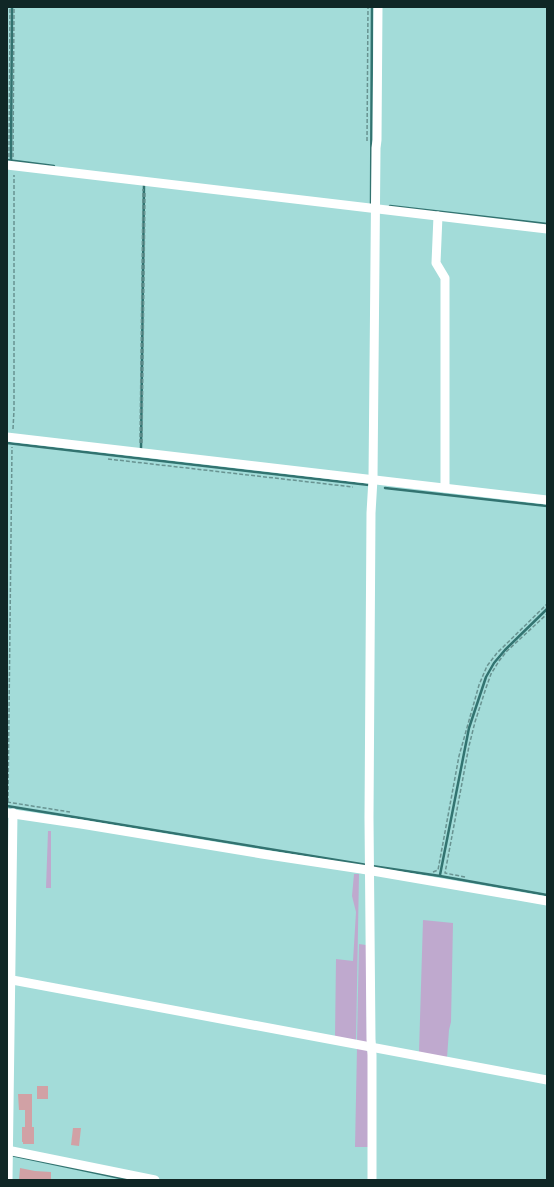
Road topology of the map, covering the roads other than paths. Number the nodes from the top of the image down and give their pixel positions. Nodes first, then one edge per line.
1 (378, 7) edge
2 (10, 162) edge
3 (375, 208) junction
4 (438, 216) junction
5 (547, 229) edge
6 (11, 442) edge
7 (373, 479) junction
8 (445, 488) junction
9 (547, 500) edge
10 (10, 808) edge
11 (370, 868) junction
12 (547, 901) edge
13 (8, 979) edge
14 (372, 1047) junction
15 (547, 1080) edge
16 (8, 1152) edge
17 (8, 1180) edge
18 (155, 1180) edge
19 (372, 1180) edge

1 - 3 street
2 - 3 street
3 - 4 street
3 - 7 street
4 - 5 street
4 - 8 street
6 - 7 street
7 - 8 street
7 - 11 street
8 - 9 street
10 - 11 street
10 - 13 street
11 - 12 street
11 - 14 street
13 - 14 street
13 - 16 street
14 - 15 street
14 - 19 street
16 - 17 street
16 - 18 street

